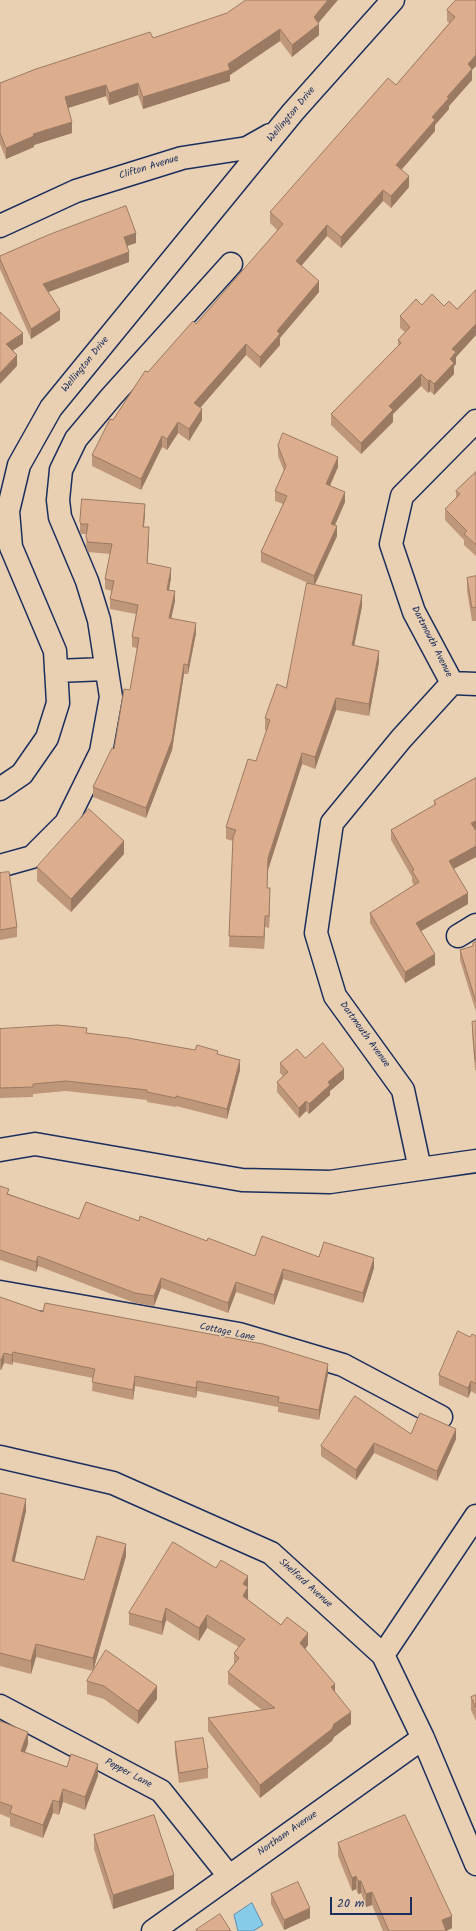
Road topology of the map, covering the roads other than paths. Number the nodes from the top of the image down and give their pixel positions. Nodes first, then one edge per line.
1 (393, 0) edge
2 (293, 112) junction
3 (0, 226) edge
4 (231, 264) dead end
5 (476, 421) edge
6 (106, 669) junction
7 (56, 671) junction
8 (452, 683) junction
9 (476, 684) edge
10 (0, 789) edge
11 (0, 866) edge
12 (0, 1150) edge
13 (476, 1161) edge
14 (420, 1169) junction
15 (0, 1292) edge
16 (441, 1417) dead end
17 (0, 1457) edge
18 (476, 1516) edge
19 (383, 1655) junction
20 (0, 1706) edge
21 (423, 1738) junction
22 (476, 1864) edge
23 (229, 1876) junction
24 (153, 1931) edge

1 - 2 street, Wellington Drive
2 - 3 street, Clifton Avenue
2 - 7 street, Wellington Drive
4 - 6 street
5 - 8 street, Dartmouth Avenue
6 - 7 street
6 - 11 street
7 - 10 street, Wellington Drive
8 - 9 street
8 - 14 street, Dartmouth Avenue
12 - 14 street
13 - 14 street
15 - 16 street, Cottage Lane
17 - 19 street, Shelford Avenue
18 - 19 street
19 - 21 street, Shelford Avenue
20 - 23 street, Pepper Lane
21 - 22 street, Shelford Avenue
21 - 23 street, Northam Avenue
23 - 24 street, Northam Avenue

